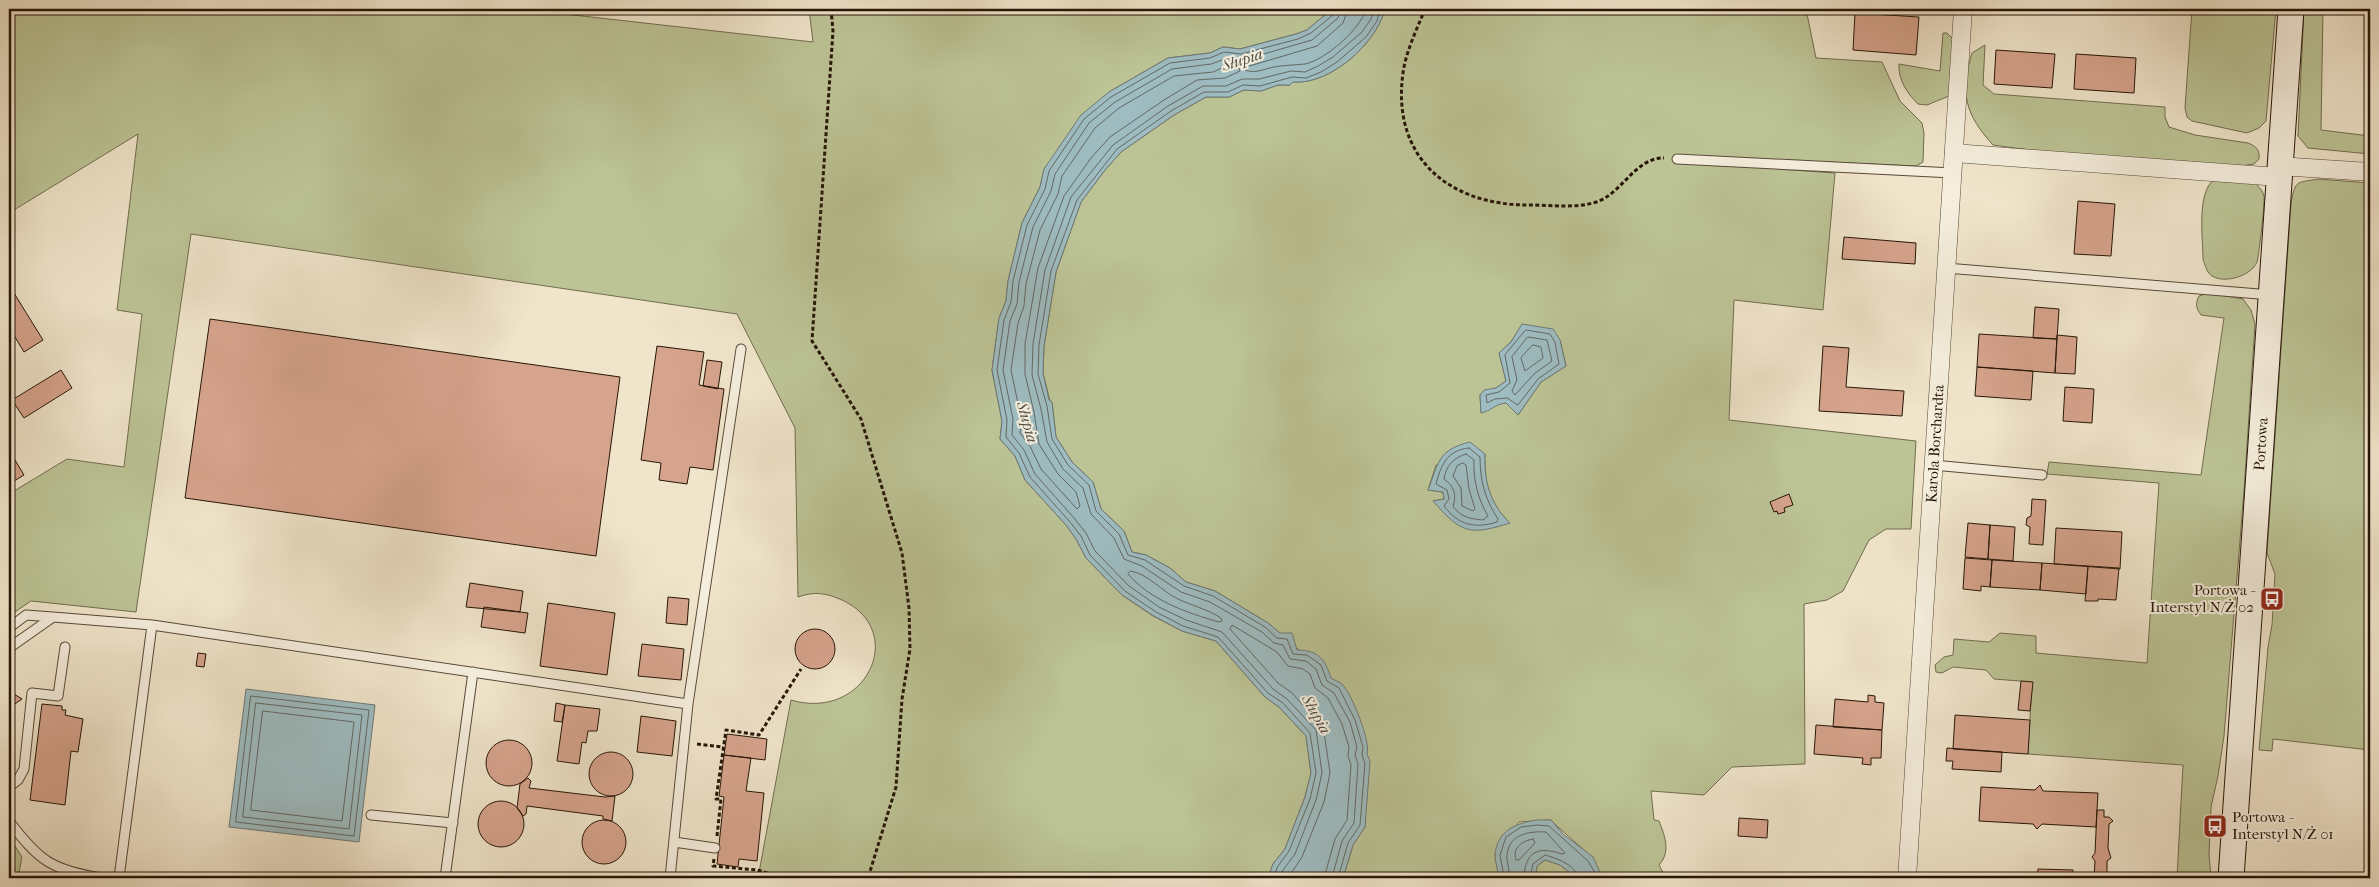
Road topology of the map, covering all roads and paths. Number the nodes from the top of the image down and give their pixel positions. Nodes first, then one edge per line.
1 (831, 9) edge
2 (1425, 9) edge
3 (1963, 9) edge
4 (2291, 9) edge
5 (1954, 153) junction
6 (1677, 158) joint
7 (2279, 171) junction
8 (2370, 172) edge
9 (1953, 174) junction
10 (1946, 268) junction
11 (2271, 295) junction
12 (741, 348) dead end
13 (1934, 465) junction
14 (2042, 475) dead end
15 (53, 617) junction
16 (152, 625) junction
17 (9, 628) edge
18 (65, 647) dead end
19 (9, 648) edge
20 (801, 670) dead end
21 (473, 672) junction
22 (688, 704) junction
23 (684, 742) junction
24 (724, 747) junction
25 (9, 787) edge
26 (371, 815) dead end
27 (9, 821) edge
28 (453, 823) junction
29 (674, 842) junction
30 (716, 848) junction
31 (101, 878) edge
32 (119, 878) edge
33 (445, 878) edge
34 (670, 878) edge
35 (785, 878) edge
36 (868, 878) edge
37 (1907, 878) edge
38 (2231, 878) edge

1 - 36 path
2 - 6 path
3 - 5 street, Karola Borchardta
4 - 7 main road, Portowa
5 - 7 street
5 - 9 street, Karola Borchardta
6 - 9 lane
7 - 8 street
7 - 11 main road, Portowa
9 - 10 street, Karola Borchardta
10 - 11 lane
10 - 13 street, Karola Borchardta
11 - 38 main road, Portowa
12 - 22 lane
13 - 14 lane
13 - 37 street, Karola Borchardta
15 - 16 lane
15 - 17 lane
15 - 19 lane
16 - 21 lane
16 - 32 lane
18 - 25 lane
20 - 24 path
21 - 22 lane
21 - 28 lane
22 - 23 lane
23 - 24 path
23 - 29 lane
24 - 30 path
26 - 28 lane
27 - 31 lane
28 - 33 lane
29 - 30 lane
29 - 34 lane
30 - 35 path

